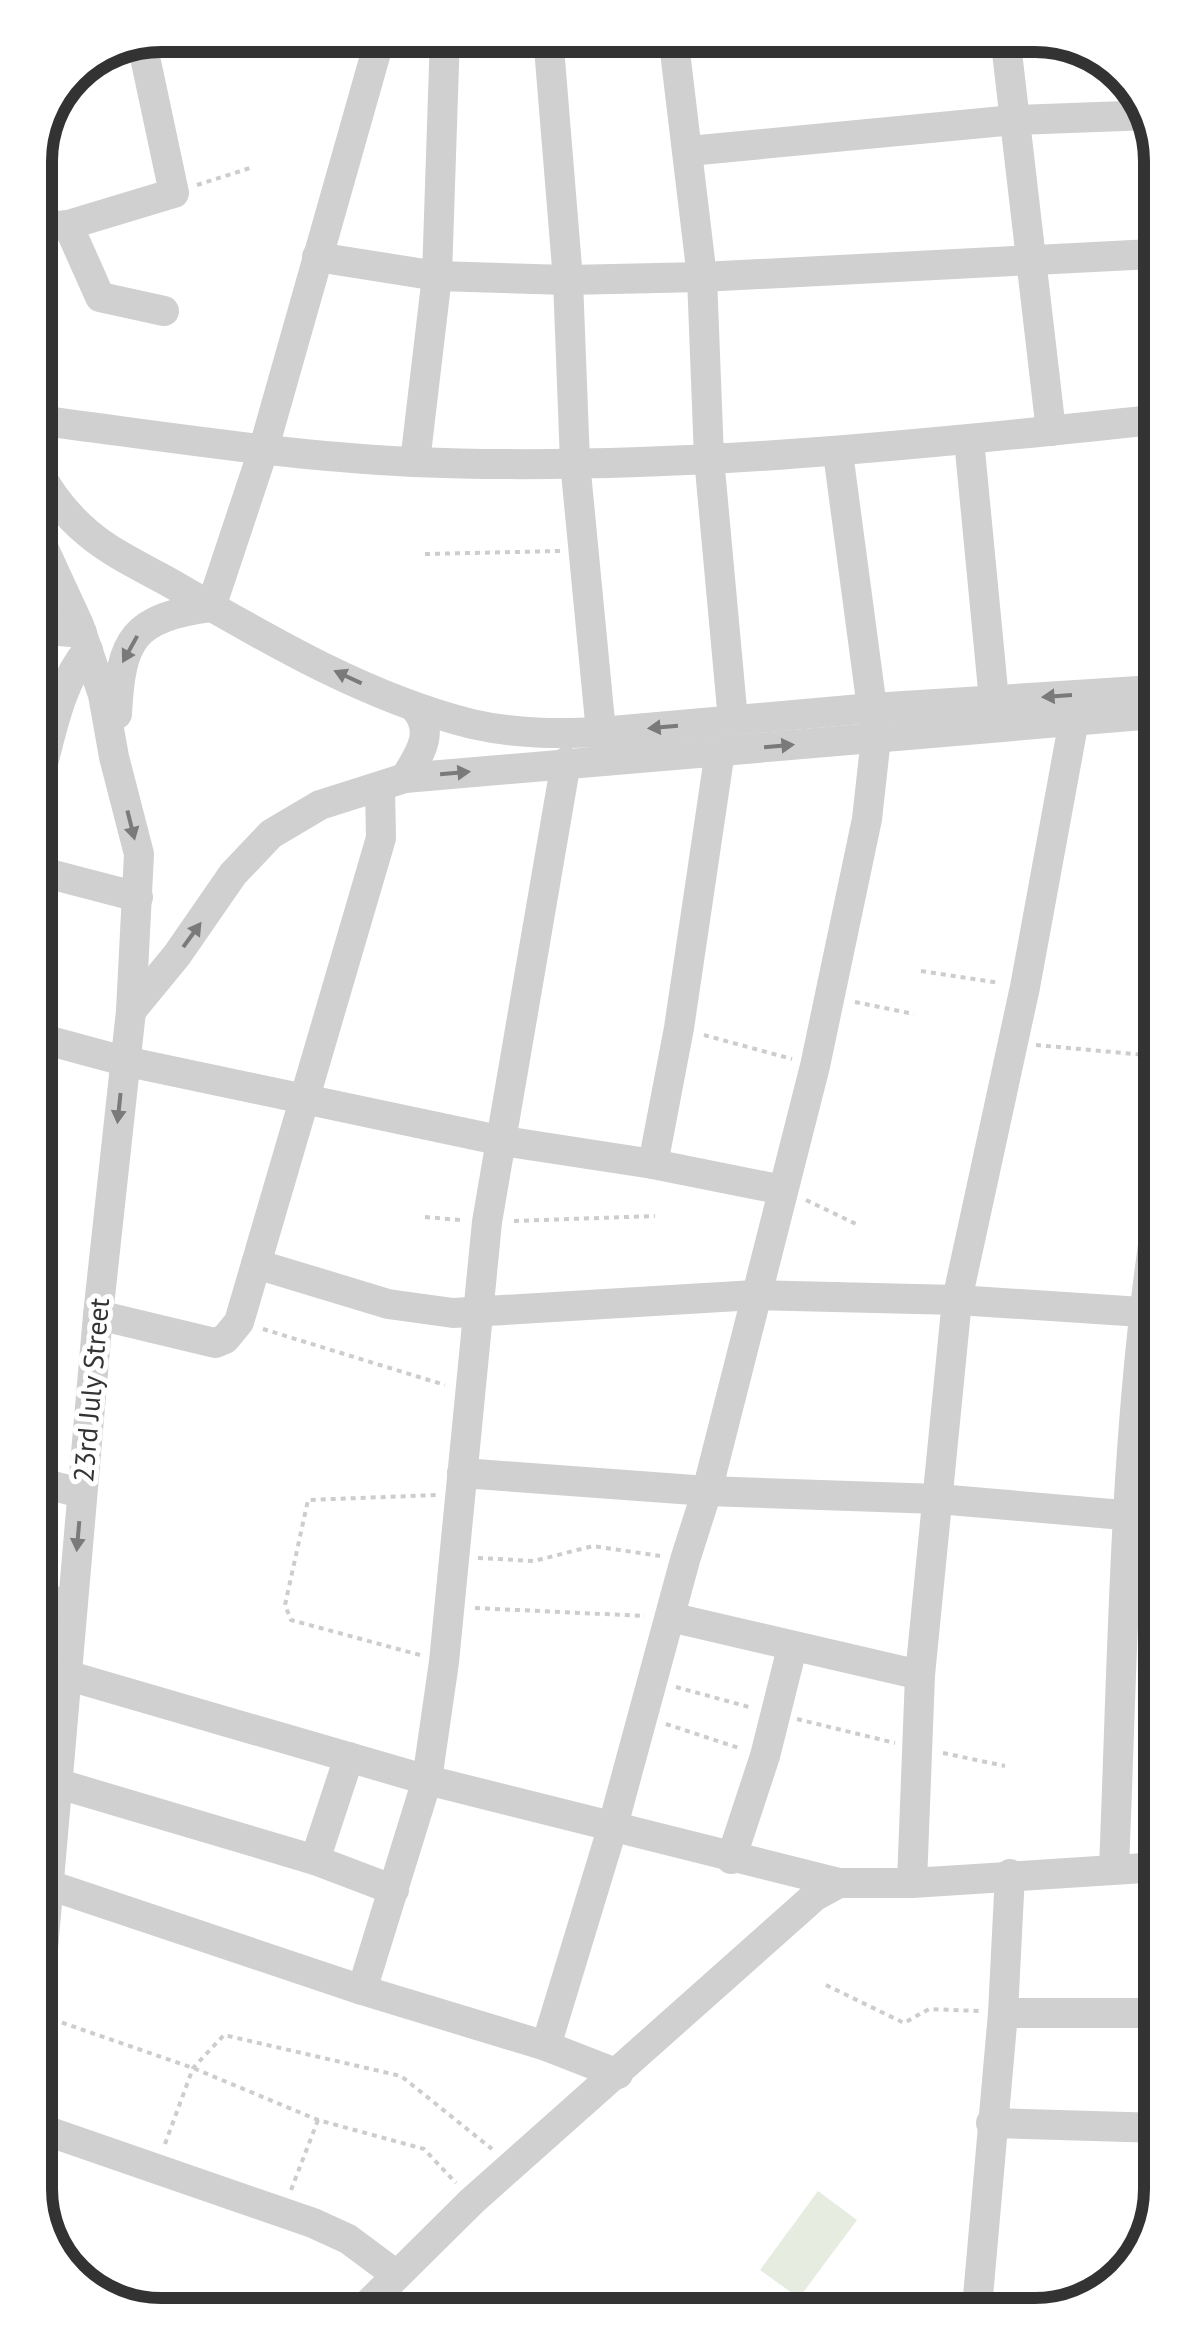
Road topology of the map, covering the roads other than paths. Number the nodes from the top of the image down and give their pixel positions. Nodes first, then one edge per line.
1 (376, 52) edge
2 (444, 52) edge
3 (549, 52) edge
4 (675, 53) edge
5 (1007, 53) edge
6 (144, 54) edge
7 (1133, 116) edge
8 (1014, 120) junction
9 (689, 151) junction
10 (68, 225) junction
11 (53, 226) edge
12 (1144, 254) edge
13 (318, 257) junction
14 (1032, 260) junction
15 (437, 276) junction
16 (702, 277) junction
17 (568, 280) junction
18 (164, 311) dead end
19 (1144, 421) edge
20 (53, 422) edge
21 (1050, 431) junction
22 (969, 440) junction
23 (263, 451) junction
24 (838, 452) junction
25 (709, 458) junction
26 (414, 462) junction
27 (575, 462) junction
28 (53, 495) edge
29 (53, 571) edge
30 (211, 606) junction
31 (53, 633) edge
32 (85, 642) junction
33 (1144, 691) edge
34 (994, 700) junction
35 (415, 708) junction
36 (1144, 715) edge
37 (732, 720) junction
38 (1074, 720) junction
39 (874, 723) junction
40 (602, 732) junction
41 (53, 733) edge
42 (720, 751) junction
43 (114, 757) junction
44 (566, 762) junction
45 (393, 783) junction
46 (53, 875) edge
47 (138, 898) junction
48 (130, 1011) junction
49 (53, 1042) edge
50 (124, 1061) junction
51 (305, 1097) junction
52 (503, 1141) junction
53 (653, 1164) junction
54 (783, 1190) junction
55 (256, 1264) junction
56 (756, 1295) junction
57 (957, 1300) junction
58 (477, 1310) junction
59 (1144, 1313) edge
60 (98, 1315) junction
61 (461, 1484) junction
62 (52, 1485) edge
63 (1144, 1487) edge
64 (707, 1491) junction
65 (82, 1492) junction
66 (938, 1498) junction
67 (1143, 1516) edge
68 (52, 1601) edge
69 (72, 1604) junction
70 (670, 1617) junction
71 (792, 1648) junction
72 (66, 1675) junction
73 (920, 1675) junction
74 (349, 1757) junction
75 (426, 1780) junction
76 (56, 1784) junction
77 (52, 1798) edge
78 (612, 1829) junction
79 (731, 1858) junction
80 (314, 1860) junction
81 (1144, 1867) edge
82 (1114, 1868) junction
83 (1010, 1874) junction
84 (839, 1883) junction
85 (912, 1883) junction
86 (52, 1886) edge
87 (394, 1890) junction
88 (362, 1990) junction
89 (1003, 2012) junction
90 (1144, 2013) edge
91 (546, 2046) junction
92 (618, 2074) junction
93 (992, 2123) junction
94 (1144, 2127) edge
95 (52, 2133) edge
96 (395, 2274) junction
97 (373, 2298) edge
98 (977, 2298) edge

1 - 13 street
2 - 15 street
3 - 17 street
4 - 9 street
5 - 8 street
6 - 10 street
7 - 8 street
8 - 9 street
8 - 14 street
9 - 16 street
10 - 11 street
10 - 18 street
12 - 14 street
13 - 15 street
13 - 23 street
14 - 16 street
14 - 21 street
15 - 17 street
15 - 26 street
16 - 17 street
16 - 25 street
17 - 27 street
19 - 21 street
20 - 23 street
21 - 22 street
22 - 24 street
22 - 34 street
23 - 26 street
23 - 30 street
24 - 25 street
24 - 39 street
25 - 27 street
25 - 37 street
26 - 27 street
27 - 40 street
28 - 30 street
29 - 32 street
35 -> 30 street
30 -> 43 street
31 - 32 street
32 - 41 street
32 - 43 street
33 -> 34 street
34 - 39 street
35 - 40 street
35 - 45 street
36 - 38 street
37 - 39 street
37 -> 40 street
38 - 39 street
38 - 57 street
42 -> 39 street
39 - 54 street
42 - 44 street
42 - 53 street
43 -> 47 street, 23rd July Street
45 -> 44 street
44 - 52 street
48 -> 45 street
45 - 51 street
46 - 47 street
47 - 48 street, 23rd July Street
48 - 50 street, 23rd July Street
49 - 50 street
50 - 51 street
50 -> 60 street, 23rd July Street
51 - 52 street
51 - 55 street
52 - 53 street
52 - 58 street
53 - 54 street
54 - 56 street
55 - 58 street
55 - 60 street
56 - 57 street
56 - 58 street
56 - 64 street
57 - 59 street
57 - 66 street
58 - 61 street
60 - 65 street, 23rd July Street
61 - 64 street
61 - 75 street
62 - 65 street
63 - 67 street
64 - 66 street
64 - 70 street
65 -> 69 street, 23rd July Street
66 - 67 street
66 - 73 street
67 - 82 street
68 - 69 street
69 - 72 street, 23rd July Street
70 - 71 street
70 - 78 street
71 - 73 street
71 - 79 street
72 - 74 street
72 - 76 street, 23rd July Street
73 - 85 street
74 - 75 street
74 - 80 street
75 - 78 street
75 - 87 street
76 - 77 street, 23rd July Street
76 - 80 street
78 - 79 street
78 - 91 street
79 - 84 street
80 - 87 street
81 - 82 street
82 - 83 street
83 - 85 street
83 - 89 street
84 - 85 street
84 - 92 street
86 - 88 street
87 - 88 street
88 - 91 street
89 - 90 street
89 - 93 street
91 - 92 street
92 - 96 street
93 - 94 street
93 - 98 street
95 - 96 street
96 - 97 street

